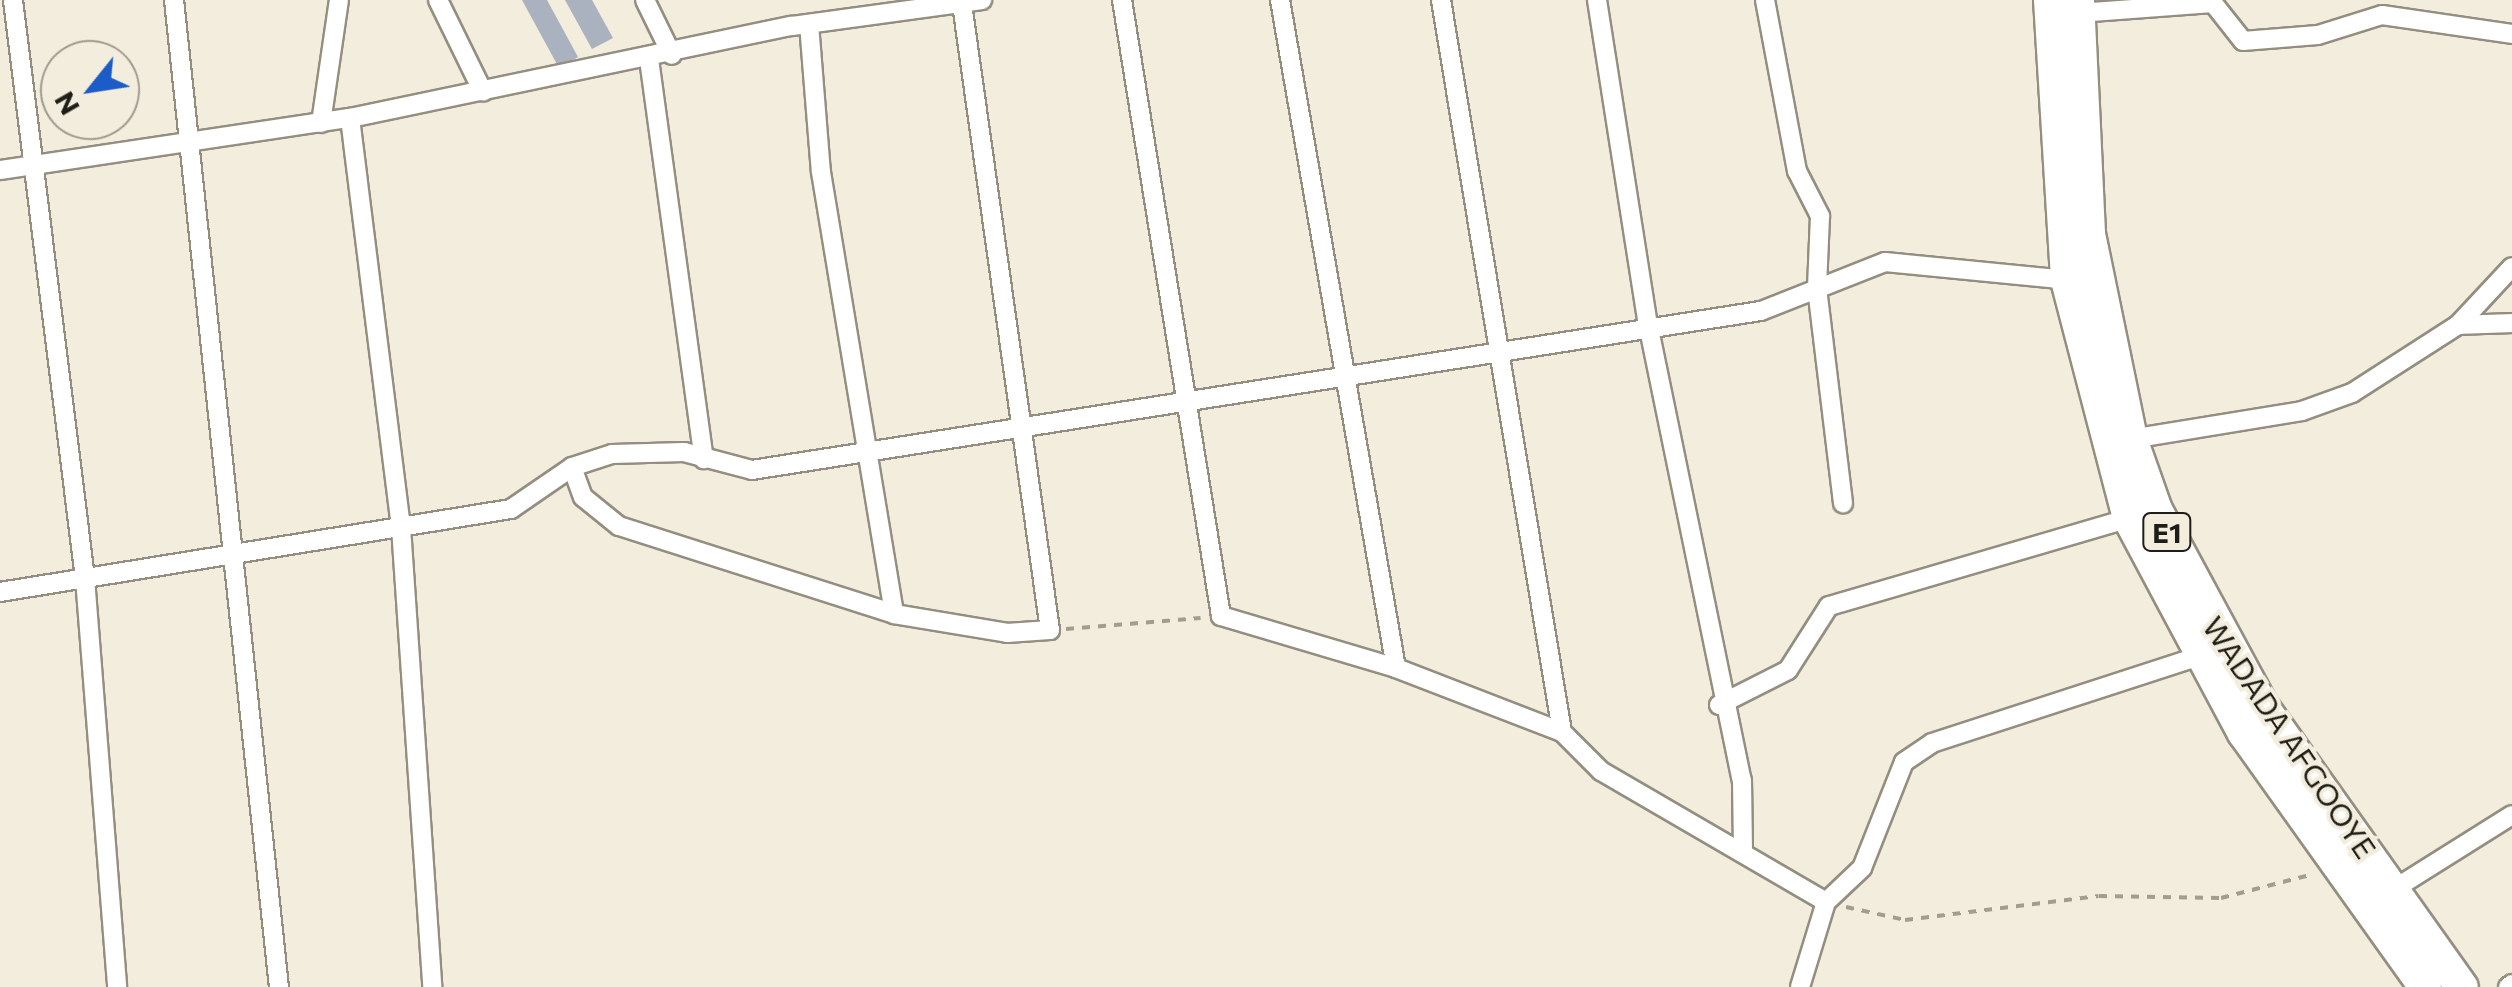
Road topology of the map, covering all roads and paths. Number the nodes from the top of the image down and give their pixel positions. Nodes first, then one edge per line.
1 (12, 0) edge
2 (174, 0) edge
3 (339, 0) edge
4 (438, 0) edge
5 (645, 0) edge
6 (982, 0) edge
7 (1122, 0) edge
8 (1280, 0) edge
9 (1441, 0) edge
10 (1597, 0) edge
11 (1764, 0) edge
12 (962, 4) junction
13 (2069, 4) edge
14 (809, 24) junction
15 (2512, 34) edge
16 (672, 55) junction
17 (649, 59) junction
18 (483, 92) junction
19 (350, 118) junction
20 (322, 123) junction
21 (188, 142) junction
22 (32, 166) junction
23 (0, 170) edge
24 (2512, 268) edge
25 (2068, 280) junction
26 (1818, 288) junction
27 (2512, 323) edge
28 (1648, 324) junction
29 (2458, 326) junction
30 (1504, 348) junction
31 (1339, 378) junction
32 (1186, 402) junction
33 (1023, 422) junction
34 (2131, 439) junction
35 (864, 450) junction
36 (704, 460) junction
37 (572, 467) junction
38 (1843, 503) dead end
39 (2129, 518) junction
40 (401, 527) junction
41 (239, 553) junction
42 (84, 578) junction
43 (0, 592) edge
44 (894, 614) junction
45 (1221, 616) junction
46 (1050, 630) junction
47 (2198, 657) junction
48 (1396, 668) junction
49 (1719, 705) junction
50 (1562, 732) junction
51 (2512, 815) edge
52 (1743, 848) junction
53 (2339, 868) junction
54 (2394, 889) junction
55 (1826, 902) junction
56 (116, 987) edge
57 (279, 987) edge
58 (432, 987) edge
59 (1800, 987) edge
60 (2424, 987) edge
61 (2462, 987) edge

1 - 22 street
2 - 21 street
3 - 20 street
4 - 18 street
5 - 16 street
6 - 12 street
7 - 32 street
8 - 31 street
9 - 30 street
10 - 28 street
11 - 26 street
12 - 14 street
12 - 33 street
13 - 15 street
13 - 25 highway, WADADA AFGOOYE / E1
13 - 34 highway, WADADA AFGOOYE / E1
14 - 16 street
14 - 35 street
16 - 17 street
17 - 18 street
17 - 36 street
18 - 19 street
19 - 20 street
19 - 40 street
20 - 21 street
21 - 22 street
21 - 41 street
22 - 23 street
22 - 42 street
24 - 29 street
25 - 26 street
25 - 39 highway, WADADA AFGOOYE / E1
26 - 28 street
26 - 38 street
27 - 29 street
28 - 30 street
28 - 49 street
29 - 34 street
30 - 31 street
30 - 50 street
31 - 32 street
31 - 48 street
32 - 33 street
32 - 45 street
33 - 35 street
33 - 46 street
34 - 54 highway, WADADA AFGOOYE / E1
35 - 36 street
35 - 44 street
36 - 37 street
37 - 40 street
37 - 44 street
39 - 47 highway, WADADA AFGOOYE / E1
39 - 49 street
40 - 41 street
40 - 58 street
41 - 42 street
41 - 57 street
42 - 43 street
42 - 56 street
44 - 46 street
45 - 46 path
45 - 48 street
47 - 53 highway, WADADA AFGOOYE / E1
47 - 55 street
48 - 50 street
49 - 52 street
50 - 52 street
51 - 54 street
52 - 55 street
53 - 55 path
53 - 60 highway, WADADA AFGOOYE / E1
54 - 61 highway, WADADA AFGOOYE / E1
55 - 59 street

